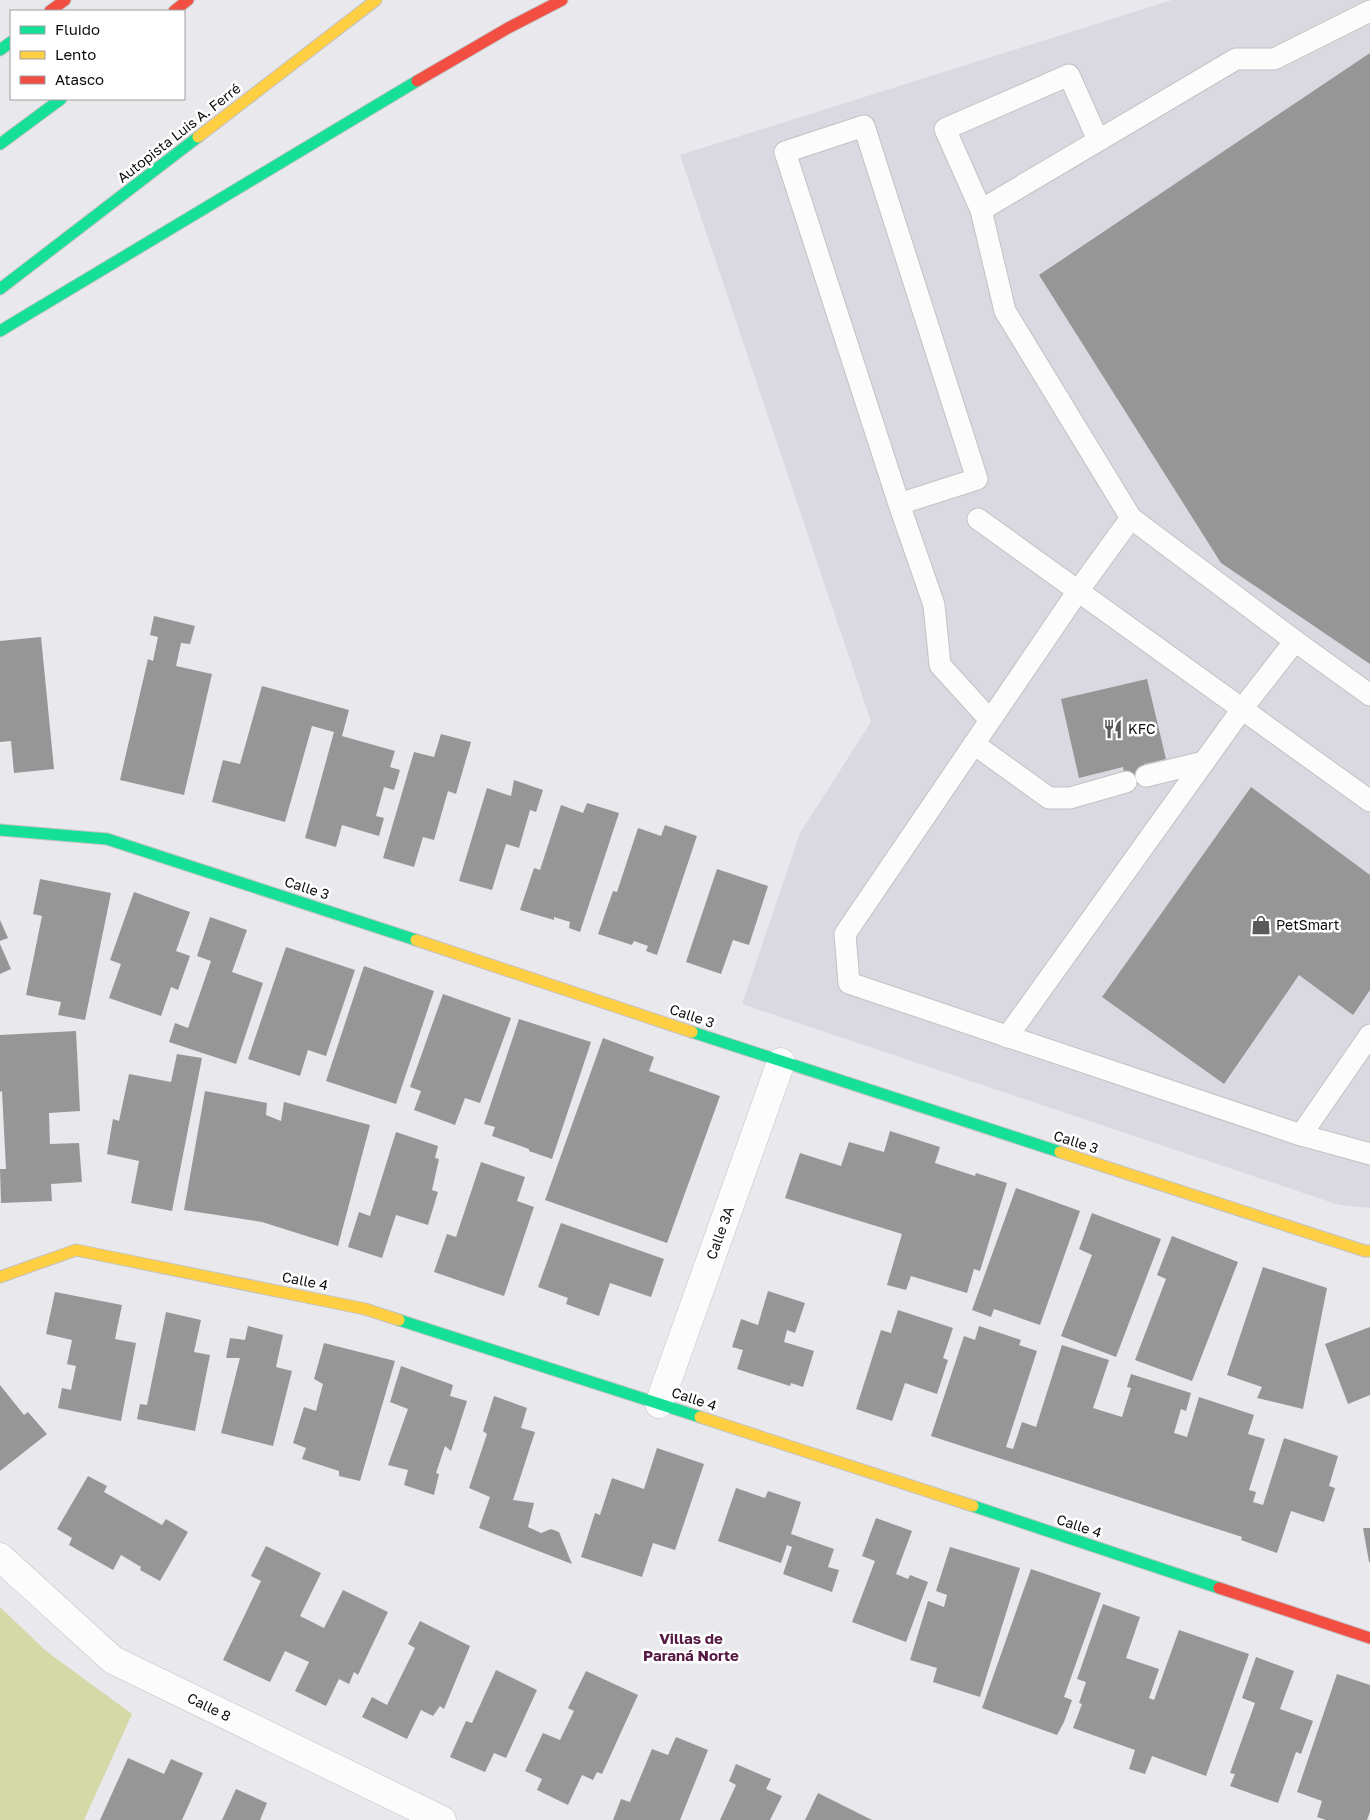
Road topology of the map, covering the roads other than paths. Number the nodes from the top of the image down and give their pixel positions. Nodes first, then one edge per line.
1 (65, 0) edge
2 (188, 0) edge
3 (376, 0) edge
4 (562, 0) edge
5 (51, 10) edge
6 (175, 10) edge
7 (1370, 11) edge
8 (60, 100) edge
9 (1098, 140) junction
10 (0, 144) edge
11 (981, 210) junction
12 (0, 289) edge
13 (0, 331) edge
14 (899, 504) junction
15 (1131, 518) junction
16 (978, 519) dead end
17 (1078, 591) junction
18 (1295, 641) junction
19 (1370, 695) edge
20 (1242, 709) junction
21 (990, 720) junction
22 (974, 744) junction
23 (1204, 762) junction
24 (1146, 776) dead end
25 (1126, 782) dead end
26 (1370, 801) edge
27 (0, 830) edge
28 (1370, 1035) edge
29 (1007, 1037) junction
30 (781, 1062) junction
31 (1301, 1135) junction
32 (1370, 1154) edge
33 (1370, 1251) edge
34 (0, 1277) edge
35 (659, 1404) junction
36 (0, 1557) edge
37 (1370, 1638) edge
38 (442, 1820) edge

1 - 5 main road
2 - 6 main road
3 - 12 main road, Autopista Luis A. Ferré
4 - 13 main road
7 - 9 lane
8 - 10 main road
9 - 11 lane
9 - 11 lane
11 - 15 lane
14 - 14 lane
14 - 21 lane
15 - 17 lane
15 - 18 lane
16 - 17 lane
17 - 20 lane
17 - 21 lane
18 - 19 lane
18 - 20 lane
20 - 23 lane
20 - 26 lane
21 - 22 lane
22 - 25 lane
22 - 29 lane
23 - 24 lane
23 - 29 lane
27 - 30 main road, Calle 3
28 - 31 lane
29 - 31 lane
30 - 33 main road, Calle 3
30 - 35 street, Calle 3A
31 - 32 lane
34 - 35 main road, Calle 4
35 - 37 main road, Calle 4
36 - 38 street, Calle 8

